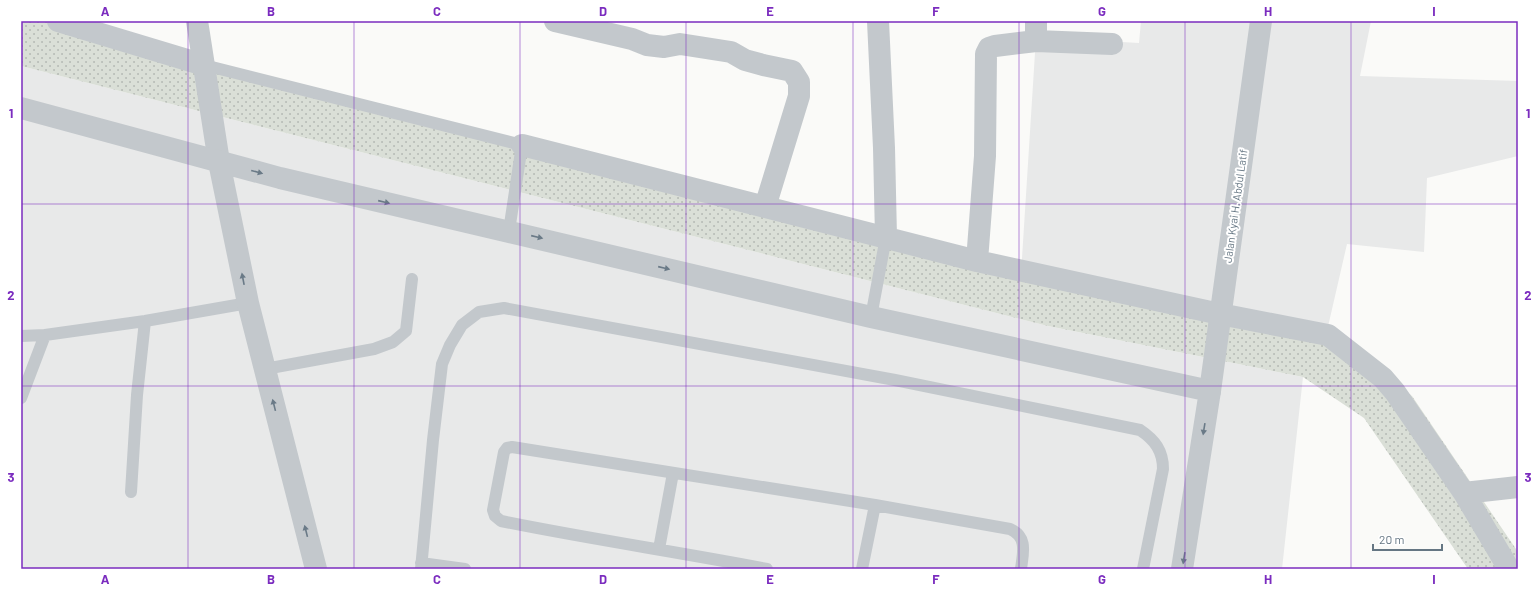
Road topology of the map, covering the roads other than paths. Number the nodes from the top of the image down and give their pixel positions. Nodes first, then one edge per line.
1 (58, 21) edge
2 (197, 21) edge
3 (555, 21) edge
4 (878, 21) edge
5 (1261, 21) edge
6 (1036, 31) edge
7 (1112, 44) dead end
8 (209, 66) junction
9 (21, 108) edge
10 (522, 145) junction
11 (219, 162) junction
12 (765, 207) junction
13 (509, 231) junction
14 (886, 236) junction
15 (977, 261) junction
16 (412, 278) dead end
17 (248, 303) junction
18 (1220, 314) junction
19 (871, 317) junction
20 (145, 321) junction
21 (45, 335) junction
22 (21, 336) edge
23 (265, 369) junction
24 (1210, 391) junction
25 (21, 398) edge
26 (673, 473) junction
27 (1518, 487) edge
28 (131, 492) dead end
29 (1464, 493) junction
30 (876, 505) junction
31 (659, 549) junction
32 (723, 565) edge
33 (421, 566) edge
34 (316, 569) edge
35 (465, 569) edge
36 (767, 569) edge
37 (862, 569) edge
38 (1021, 569) edge
39 (1143, 569) edge
40 (1182, 569) edge
41 (1509, 569) edge

1 - 8 street
2 - 8 street
3 - 12 street
4 - 14 street
5 - 18 street, Jalan Kyai H. Abdul Latif
6 - 7 street
6 - 15 street
8 - 10 lane
8 - 11 street
9 - 11 street
10 - 12 street
10 - 13 lane
11 -> 13 street
17 -> 11 street
12 - 14 street
13 -> 19 street
14 - 15 street
14 - 19 lane
15 - 18 street
16 - 23 lane
17 - 20 lane
17 - 23 street
18 - 24 street, Jalan Kyai H. Abdul Latif
18 - 29 street
19 - 24 street
20 - 21 lane
20 - 28 lane
21 - 22 lane
21 - 25 lane
34 -> 23 street
24 -> 40 street, Jalan Kyai H. Abdul Latif
26 - 30 lane
26 - 31 lane
26 - 31 lane
27 - 29 street
29 - 41 street
30 - 37 lane
30 - 38 lane
31 - 32 lane
32 - 36 lane
33 - 35 lane
33 - 39 lane

